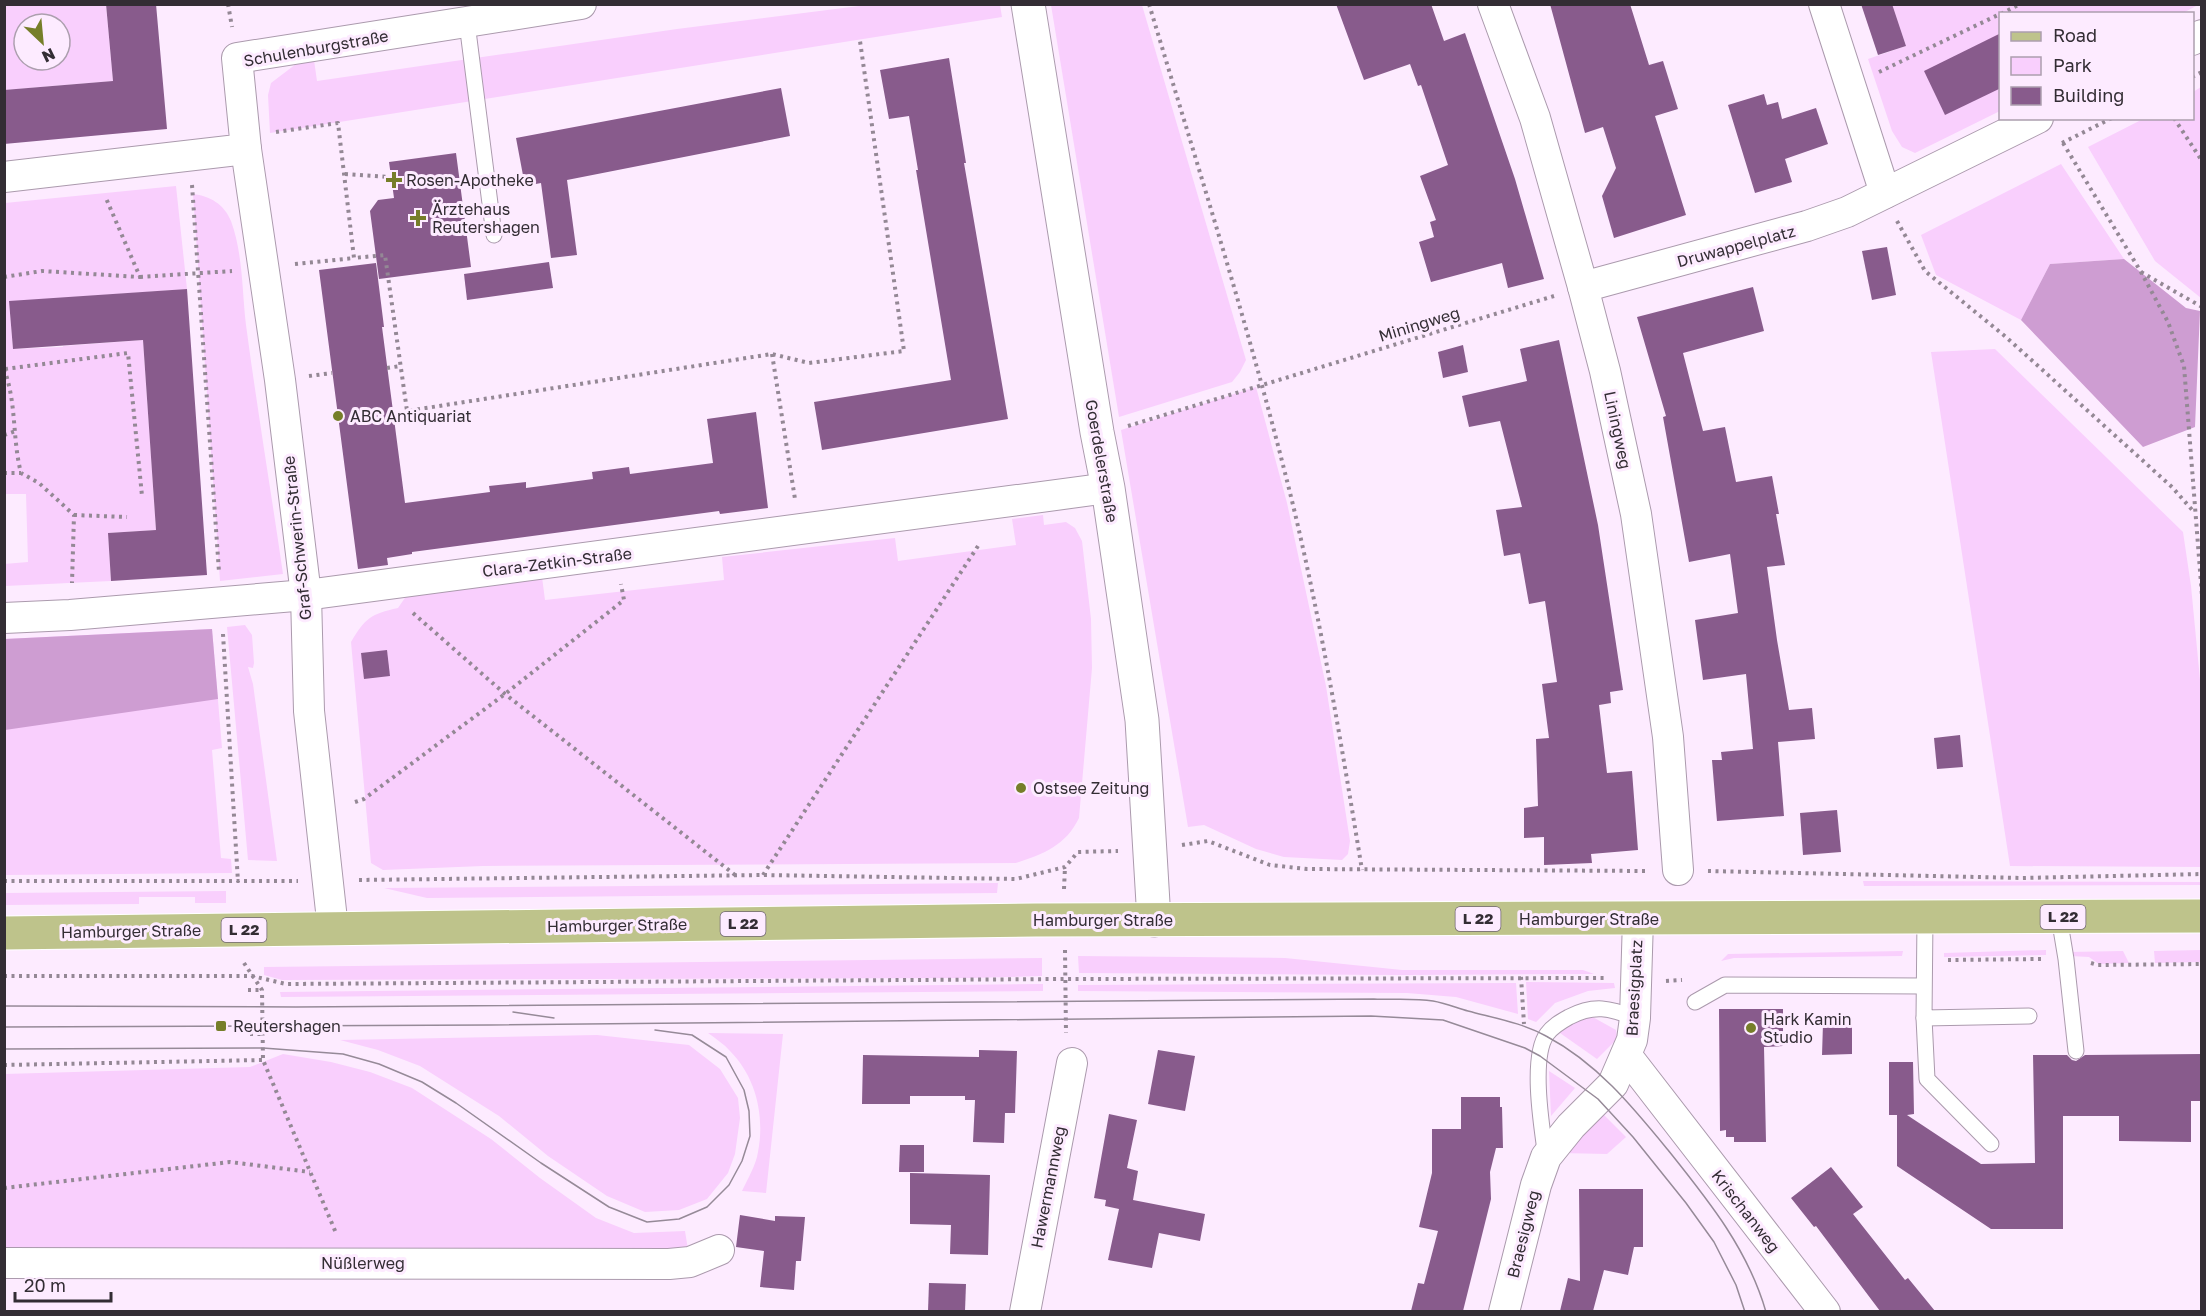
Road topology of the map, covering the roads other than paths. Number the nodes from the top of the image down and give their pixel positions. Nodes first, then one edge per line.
1 (581, 4) edge
2 (1028, 4) edge
3 (1493, 4) edge
4 (1824, 4) edge
5 (467, 23) junction
6 (2034, 120) edge
7 (246, 149) junction
8 (4, 177) edge
9 (1885, 193) junction
10 (494, 235) dead end
11 (1583, 287) junction
12 (1093, 490) junction
13 (306, 595) junction
14 (4, 618) edge
15 (1678, 870) dead end
16 (2202, 916) edge
17 (2059, 917) junction
18 (1925, 918) junction
19 (1638, 919) junction
20 (1154, 920) junction
21 (333, 929) junction
22 (4, 933) edge
23 (1923, 986) junction
24 (1695, 1002) dead end
25 (2029, 1016) dead end
26 (1635, 1018) junction
27 (1924, 1018) junction
28 (2076, 1051) dead end
29 (1626, 1055) junction
30 (1072, 1063) road end
31 (1667, 1110) joint
32 (1991, 1144) dead end
33 (1546, 1157) junction
34 (719, 1250) dead end
35 (4, 1263) edge
36 (1025, 1311) edge
37 (1504, 1311) edge
38 (1825, 1311) edge

1 - 5 street, Schulenburgstraße
2 - 12 street, Goerdelerstraße
3 - 11 street, Liningweg
4 - 9 street
5 - 7 street, Schulenburgstraße
5 - 10 lane
6 - 9 street, Druwappelplatz
7 - 8 street
7 - 13 street, Graf-Schwerin-Straße
9 - 11 street, Druwappelplatz
11 - 15 street, Liningweg
12 - 13 street, Clara-Zetkin-Straße
12 - 20 street, Goerdelerstraße
13 - 14 street, Clara-Zetkin-Straße
13 - 21 street, Graf-Schwerin-Straße
16 - 17 main road, Hamburger Straße / L 22
17 - 18 main road, Hamburger Straße / L 22
17 - 28 lane
18 - 19 main road, Hamburger Straße / L 22
18 - 23 lane
19 - 20 main road, Hamburger Straße / L 22
19 - 26 street, Braesigplatz
20 - 21 main road, Hamburger Straße / L 22
21 - 22 main road, Hamburger Straße / L 22
23 - 24 lane
23 - 27 lane
25 - 27 lane
26 - 29 street, Braesigplatz
26 - 33 lane
27 - 32 lane
29 - 31 street, Braesigplatz
29 - 33 street, Braesigplatz
30 - 36 street, Hawermannweg
31 - 38 street, Krischanweg
33 - 37 street, Braesigweg
34 - 35 street, Nüßlerweg

